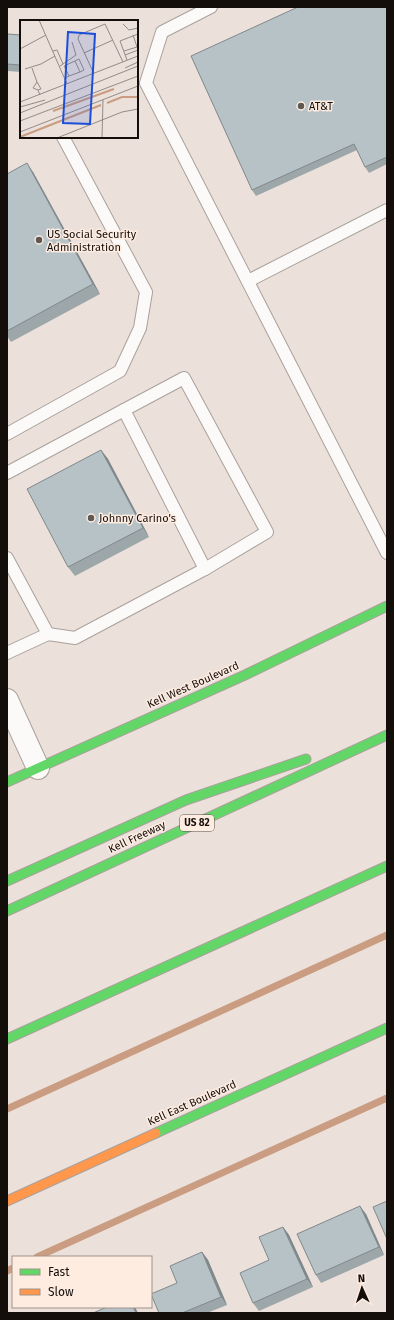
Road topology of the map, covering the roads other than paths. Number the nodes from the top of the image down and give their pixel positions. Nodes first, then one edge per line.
1 (211, 7) edge
2 (64, 138) edge
3 (387, 210) edge
4 (248, 281) junction
5 (124, 410) junction
6 (7, 434) edge
7 (7, 473) edge
8 (387, 553) edge
9 (7, 558) edge
10 (205, 569) junction
11 (387, 606) edge
12 (48, 634) junction
13 (7, 653) edge
14 (7, 700) edge
15 (387, 732) edge
16 (387, 735) edge
17 (335, 749) dead end
18 (312, 757) dead end
19 (38, 768) junction
20 (7, 782) edge
21 (387, 866) edge
22 (7, 881) edge
23 (7, 911) edge
24 (387, 1028) edge
25 (7, 1039) edge
26 (7, 1201) edge

1 - 4 lane
2 - 6 lane
3 - 4 lane
4 - 8 lane
5 - 7 lane
5 - 10 lane
5 - 10 lane
9 - 12 lane
10 - 12 lane
11 - 19 main road, Kell West Boulevard
12 - 13 lane
14 - 19 street
15 - 17 main road
16 - 23 main road, Kell Freeway / US 82
18 - 22 main road
19 - 20 main road, Kell West Boulevard
21 - 25 main road
24 - 26 main road, Kell East Boulevard

